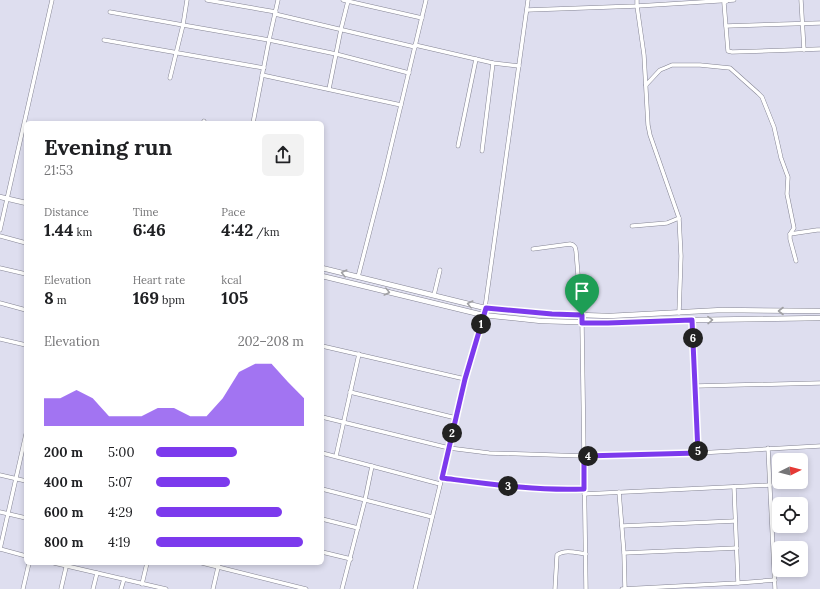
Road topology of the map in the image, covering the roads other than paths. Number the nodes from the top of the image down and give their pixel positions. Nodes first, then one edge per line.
1 (52, 0) edge
2 (187, 0) edge
3 (207, 0) edge
4 (278, 0) edge
5 (343, 0) edge
6 (426, 0) edge
7 (528, 0) edge
8 (638, 0) edge
9 (734, 0) edge
10 (801, 0) edge
11 (348, 1) junction
12 (726, 1) edge
13 (637, 6) junction
14 (527, 10) junction
15 (110, 12) dead end
16 (275, 13) junction
17 (422, 18) junction
18 (820, 23) edge
19 (803, 24) junction
20 (183, 25) junction
21 (726, 26) junction
22 (341, 29) junction
23 (104, 40) dead end
24 (269, 40) junction
25 (415, 46) junction
26 (820, 49) edge
27 (804, 50) junction
28 (176, 52) junction
29 (336, 54) junction
30 (476, 59) junction
31 (493, 63) junction
32 (519, 66) junction
33 (264, 68) junction
34 (409, 72) junction
35 (262, 75) junction
36 (170, 78) dead end
37 (646, 85) junction
38 (329, 89) junction
39 (401, 105) junction
40 (24, 121) edge
41 (253, 121) edge
42 (24, 123) edge
43 (458, 146) dead end
44 (482, 151) dead end
45 (0, 197) edge
46 (7, 198) junction
47 (24, 202) edge
48 (679, 218) junction
49 (632, 226) dead end
50 (0, 230) edge
51 (820, 230) edge
52 (790, 234) junction
53 (0, 236) edge
54 (24, 242) edge
55 (533, 249) dead end
56 (796, 261) dead end
57 (0, 268) edge
58 (324, 268) edge
59 (440, 270) dead end
60 (24, 274) edge
61 (324, 276) edge
62 (358, 277) junction
63 (434, 295) junction
64 (0, 303) edge
65 (486, 308) junction
66 (24, 309) edge
67 (820, 311) edge
68 (679, 312) junction
69 (483, 315) junction
70 (582, 315) junction
71 (820, 318) edge
72 (692, 320) junction
73 (582, 323) junction
74 (0, 339) edge
75 (24, 345) edge
76 (324, 346) edge
77 (359, 354) junction
78 (465, 379) junction
79 (820, 383) edge
80 (696, 386) junction
81 (350, 392) junction
82 (324, 417) edge
83 (456, 418) junction
84 (343, 422) junction
85 (24, 443) edge
86 (820, 446) edge
87 (449, 448) junction
88 (768, 448) junction
89 (324, 453) edge
90 (698, 453) junction
91 (336, 456) junction
92 (584, 456) junction
93 (372, 466) junction
94 (0, 475) edge
95 (442, 478) junction
96 (16, 479) junction
97 (24, 481) edge
98 (440, 484) junction
99 (770, 485) junction
100 (734, 487) junction
101 (324, 490) edge
102 (584, 492) junction
103 (619, 492) junction
104 (365, 500) junction
105 (0, 512) edge
106 (8, 513) junction
107 (24, 517) edge
108 (432, 517) junction
109 (324, 520) edge
110 (735, 521) junction
111 (622, 526) junction
112 (358, 528) junction
113 (737, 548) junction
114 (0, 549) edge
115 (324, 552) edge
116 (586, 554) junction
117 (624, 554) junction
118 (24, 555) edge
119 (350, 559) junction
120 (29, 565) edge
121 (66, 565) edge
122 (147, 565) edge
123 (218, 565) edge
124 (97, 573) junction
125 (124, 579) junction
126 (775, 580) junction
127 (738, 583) junction
128 (142, 584) junction
129 (154, 588) edge
130 (23, 589) edge
131 (60, 589) edge
132 (93, 589) edge
133 (121, 589) edge
134 (166, 589) edge
135 (213, 589) edge
136 (306, 589) edge
137 (342, 589) edge
138 (415, 589) edge
139 (555, 589) edge
140 (586, 589) edge
141 (622, 589) edge
142 (625, 589) edge
143 (775, 589) edge

1 - 40 street
2 - 20 street
3 - 16 street
4 - 16 street
5 - 11 street
6 - 17 street
7 - 14 street
8 - 13 street
9 - 12 street
10 - 19 street
11 - 17 street
11 - 22 street
12 - 13 street
12 - 21 street
13 - 14 street
13 - 37 street
14 - 32 street
15 - 20 street
16 - 22 street
16 - 24 street
17 - 25 street
18 - 19 street
19 - 21 street
19 - 27 street
20 - 24 street
20 - 28 street
21 - 27 street
22 - 25 street
22 - 29 street
23 - 28 street
24 - 29 street
24 - 33 street
25 - 30 street
25 - 34 street
26 - 27 street
28 - 33 street
28 - 36 street
29 - 34 street
29 - 38 street
30 - 31 street
30 - 43 street
31 - 32 street
31 - 44 street
32 - 65 street
33 - 35 street
34 - 39 street
35 - 38 street
35 - 41 street
37 - 48 street
37 - 52 street
38 - 39 street
39 - 62 street
42 - 46 street
45 - 46 main road
46 - 47 main road
46 - 50 street
48 - 49 street
48 - 68 street
51 - 52 street
52 - 56 street
53 - 54 street
55 - 70 street
57 - 60 street
62 -> 58 main road
59 - 63 street
61 -> 69 main road
62 - 63 main road
65 -> 63 main road
64 - 66 street
65 - 69 street
65 - 70 main road
67 -> 68 main road
68 - 70 main road
69 - 73 main road
69 - 78 street
70 - 73 street
72 -> 71 main road
72 - 73 main road
72 - 80 street
73 - 92 street
74 - 75 street
76 - 77 street
77 - 78 street
77 - 81 street
78 - 83 street
79 - 80 street
80 - 90 street
81 - 83 street
81 - 84 street
82 - 84 street
83 - 87 street
84 - 87 street
84 - 91 street
85 - 96 street
86 - 88 street
87 - 92 street
87 - 95 street
88 - 90 street
88 - 99 street
89 - 91 street
90 - 92 street
91 - 93 street
92 - 102 street
93 - 98 street
93 - 104 street
94 - 96 street
95 - 98 street
95 - 102 street
96 - 97 street
96 - 106 street
98 - 108 street
99 - 100 street
99 - 126 street
100 - 103 street
100 - 110 street
101 - 104 street
102 - 103 street
102 - 116 street
103 - 111 street
104 - 108 street
104 - 112 street
105 - 106 street
106 - 107 street
106 - 114 street
108 - 138 street
109 - 112 street
110 - 111 street
110 - 113 street
111 - 117 street
112 - 119 street
113 - 117 street
113 - 127 street
114 - 118 street
115 - 119 street
116 - 139 street
116 - 140 street
117 - 142 street
119 - 137 street
120 - 130 street
121 - 124 street
121 - 131 street
122 - 128 street
123 - 135 street
123 - 136 street
124 - 125 street
124 - 132 street
125 - 128 street
125 - 133 street
126 - 127 street
126 - 143 street
127 - 142 street
128 - 129 street
129 - 134 street
141 - 142 street

